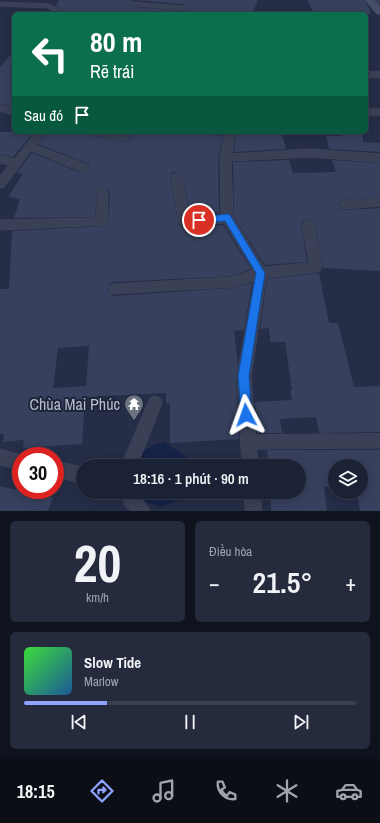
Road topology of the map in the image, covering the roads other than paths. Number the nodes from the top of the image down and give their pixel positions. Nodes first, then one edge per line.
1 (370, 1) edge
2 (135, 2) edge
3 (380, 2) edge
4 (0, 4) edge
5 (184, 8) dead end
6 (60, 12) edge
7 (132, 12) edge
8 (380, 12) edge
9 (368, 74) edge
10 (380, 74) edge
11 (0, 108) edge
12 (12, 111) edge
13 (368, 112) edge
14 (380, 112) edge
15 (40, 134) edge
16 (104, 134) edge
17 (230, 134) edge
18 (125, 138) dead end
19 (30, 147) junction
20 (225, 158) junction
21 (380, 158) edge
22 (0, 159) edge
23 (17, 163) junction
24 (84, 168) dead end
25 (176, 177) dead end
26 (0, 184) edge
27 (103, 192) dead end
28 (380, 202) edge
29 (345, 205) dead end
30 (227, 218) junction
31 (0, 225) edge
32 (308, 225) dead end
33 (261, 273) junction
34 (114, 289) dead end
35 (156, 403) dead end
36 (380, 441) edge
37 (248, 442) junction
38 (0, 457) edge
39 (132, 459) edge
40 (249, 459) edge
41 (12, 460) edge
42 (64, 471) edge
43 (76, 474) edge
44 (131, 499) edge
45 (253, 499) edge
46 (142, 511) edge
47 (254, 511) edge

1 - 3 lane
1 - 8 street
2 - 5 street
2 - 7 street
4 - 6 street
9 - 10 street
11 - 12 street
13 - 14 street
15 - 19 street
16 - 18 street
17 - 20 street
19 - 23 street
19 - 24 street
20 - 21 street
20 - 30 street
22 - 23 street
23 - 26 street
25 - 30 street
27 - 31 street
28 - 29 street
30 - 33 street
32 - 33 street
33 - 34 street
33 - 37 street
35 - 39 street
36 - 37 lane
37 - 40 street
38 - 41 street
42 - 43 street
44 - 46 street
45 - 47 street

